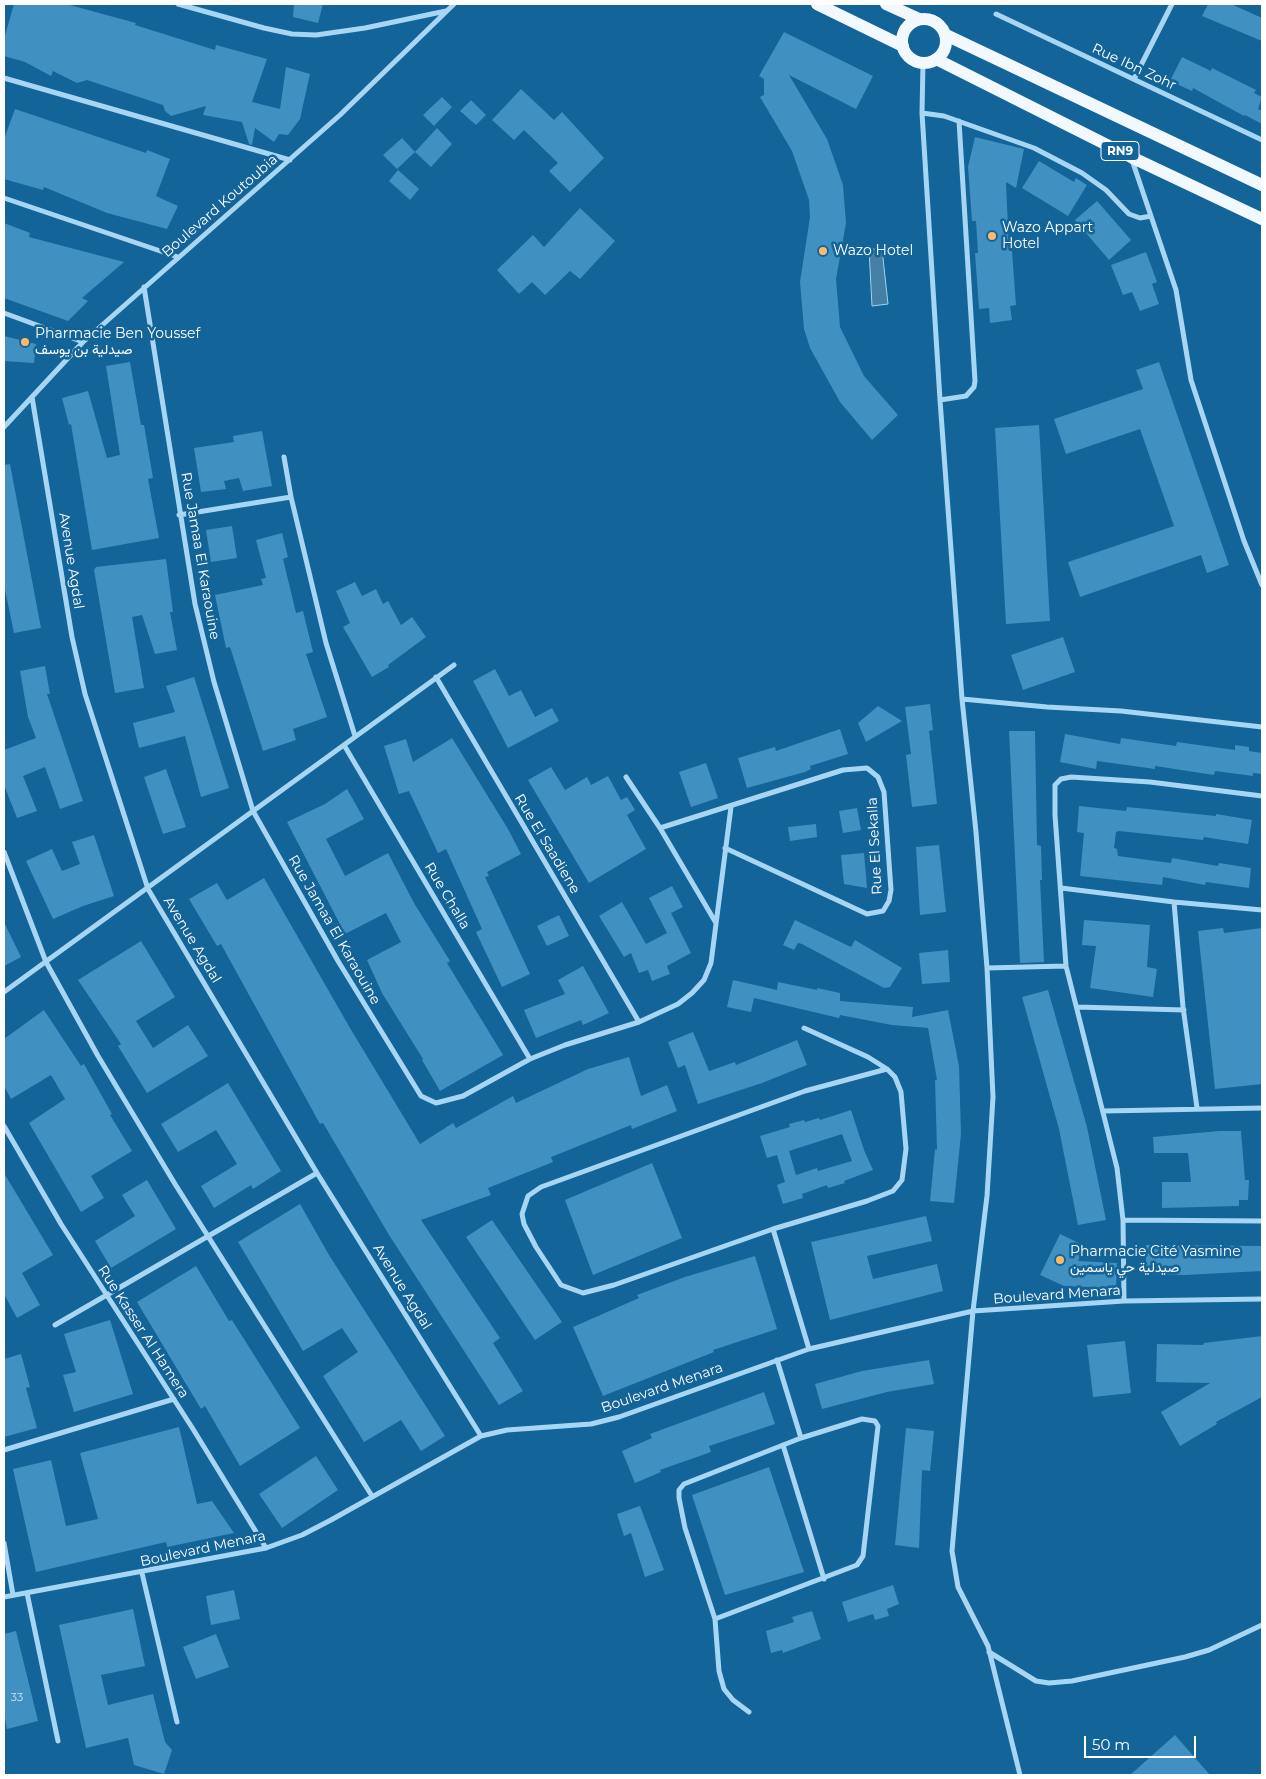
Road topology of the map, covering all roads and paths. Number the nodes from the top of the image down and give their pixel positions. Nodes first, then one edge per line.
1 (178, 4) edge
2 (454, 4) edge
3 (817, 4) edge
4 (886, 4) edge
5 (1172, 4) edge
6 (447, 10) junction
7 (996, 14) dead end
8 (919, 19) junction
9 (946, 35) junction
10 (903, 46) junction
11 (936, 59) junction
12 (923, 63) junction
13 (4, 78) edge
14 (1134, 79) junction
15 (922, 113) junction
16 (959, 120) junction
17 (1262, 140) edge
18 (1131, 157) junction
19 (290, 160) junction
20 (1262, 185) edge
21 (4, 198) edge
22 (1151, 216) junction
23 (1262, 220) edge
24 (178, 256) junction
25 (144, 287) junction
26 (4, 313) edge
27 (83, 342) junction
28 (32, 397) junction
29 (940, 400) junction
30 (4, 427) edge
31 (284, 458) dead end
32 (291, 497) junction
33 (179, 515) junction
34 (1262, 585) edge
35 (454, 665) dead end
36 (436, 677) junction
37 (962, 699) junction
38 (1262, 727) edge
39 (355, 736) junction
40 (344, 745) junction
41 (626, 777) dead end
42 (1262, 796) edge
43 (731, 807) junction
44 (253, 811) junction
45 (660, 828) junction
46 (726, 848) junction
47 (4, 852) edge
48 (1061, 888) junction
49 (148, 889) junction
50 (1174, 902) junction
51 (1262, 910) edge
52 (716, 923) junction
53 (46, 962) junction
54 (1066, 966) junction
55 (987, 968) junction
56 (4, 992) edge
57 (1077, 1007) junction
58 (1184, 1010) junction
59 (639, 1022) junction
60 (804, 1028) dead end
61 (530, 1059) junction
62 (888, 1069) junction
63 (1196, 1108) junction
64 (1262, 1108) edge
65 (1104, 1111) junction
66 (4, 1126) edge
67 (317, 1173) junction
68 (1123, 1220) junction
69 (1262, 1221) edge
70 (773, 1229) junction
71 (208, 1236) junction
72 (106, 1295) junction
73 (1262, 1298) edge
74 (1124, 1302) junction
75 (973, 1311) junction
76 (54, 1325) dead end
77 (809, 1349) junction
78 (777, 1360) junction
79 (174, 1399) junction
80 (480, 1436) junction
81 (801, 1438) junction
82 (783, 1445) junction
83 (4, 1450) edge
84 (372, 1496) junction
85 (4, 1543) edge
86 (266, 1548) junction
87 (142, 1573) junction
88 (824, 1578) junction
89 (27, 1593) junction
90 (13, 1595) junction
91 (4, 1597) edge
92 (715, 1619) junction
93 (1262, 1625) edge
94 (989, 1652) junction
95 (749, 1712) dead end
96 (176, 1722) dead end
97 (58, 1740) dead end
98 (1020, 1775) edge

1 - 6 street
2 - 6 street, Boulevard Koutoubia
3 - 10 main road
4 - 8 main road, RN9
5 - 14 street
6 - 19 street, Boulevard Koutoubia
7 - 14 street, Rue Ibn Zohr
8 - 9 main road, RN9
8 - 10 main road
9 - 11 main road
9 - 20 main road, RN9
10 - 12 main road
11 - 12 main road
11 - 18 main road, RN9
12 - 15 street
13 - 19 street
14 - 17 street, Rue Ibn Zohr
15 - 16 street
15 - 29 street
16 - 22 street
16 - 29 street
18 - 22 street
18 - 23 main road, RN9
19 - 24 street, Boulevard Koutoubia
21 - 24 street
22 - 34 street
24 - 25 street, Boulevard Koutoubia
25 - 27 street, Boulevard Koutoubia
25 - 33 street, Rue Jamaa El Karaouine
26 - 27 street
27 - 28 street, Boulevard Koutoubia
28 - 30 street, Boulevard Koutoubia
28 - 49 street, Avenue Agdal
29 - 37 street
31 - 32 street
32 - 33 street
32 - 39 street
33 - 44 street, Rue Jamaa El Karaouine
35 - 36 street
36 - 39 street
36 - 59 street, Rue El Saadiene
37 - 38 street
37 - 55 street
39 - 40 street
40 - 44 street
40 - 61 street, Rue Challa
41 - 45 street
42 - 48 street
43 - 45 street, Rue El Sekalla
43 - 46 street, Rue Jamaa El Karaouine
43 - 46 street, Rue El Sekalla
44 - 49 street
44 - 61 street, Rue Jamaa El Karaouine
45 - 52 street
46 - 52 street, Rue Jamaa El Karaouine
47 - 53 street
48 - 50 street
48 - 54 street
49 - 53 street
49 - 67 street, Avenue Agdal
50 - 51 street
50 - 58 street
52 - 59 street, Rue Jamaa El Karaouine
53 - 56 street
53 - 71 street
54 - 55 street
54 - 57 street
55 - 75 street
57 - 58 street
57 - 65 street
58 - 63 street
59 - 61 street, Rue Jamaa El Karaouine
60 - 62 street
62 - 70 street
62 - 70 street
63 - 64 street
63 - 65 street
65 - 68 street
66 - 72 street, Rue Kasser Al Hamera
67 - 71 street
67 - 80 street, Avenue Agdal
68 - 69 street
68 - 74 street
70 - 77 street
71 - 72 street
71 - 84 street
72 - 76 street
72 - 79 street, Rue Kasser Al Hamera
73 - 74 street, Boulevard Menara
74 - 75 street, Boulevard Menara
75 - 77 street, Boulevard Menara
75 - 94 street
77 - 78 street, Boulevard Menara
78 - 80 street, Boulevard Menara
78 - 81 street
79 - 83 street
79 - 86 street, Rue Kasser Al Hamera
80 - 84 street, Boulevard Menara
81 - 82 street
81 - 88 street
82 - 88 street
82 - 92 street
84 - 86 street, Boulevard Menara
85 - 90 street
86 - 87 street, Boulevard Menara
87 - 89 street, Boulevard Menara
87 - 96 street
88 - 92 street
89 - 90 street, Boulevard Menara
89 - 97 street
90 - 91 street, Boulevard Menara
92 - 95 street
93 - 94 street
94 - 98 street

